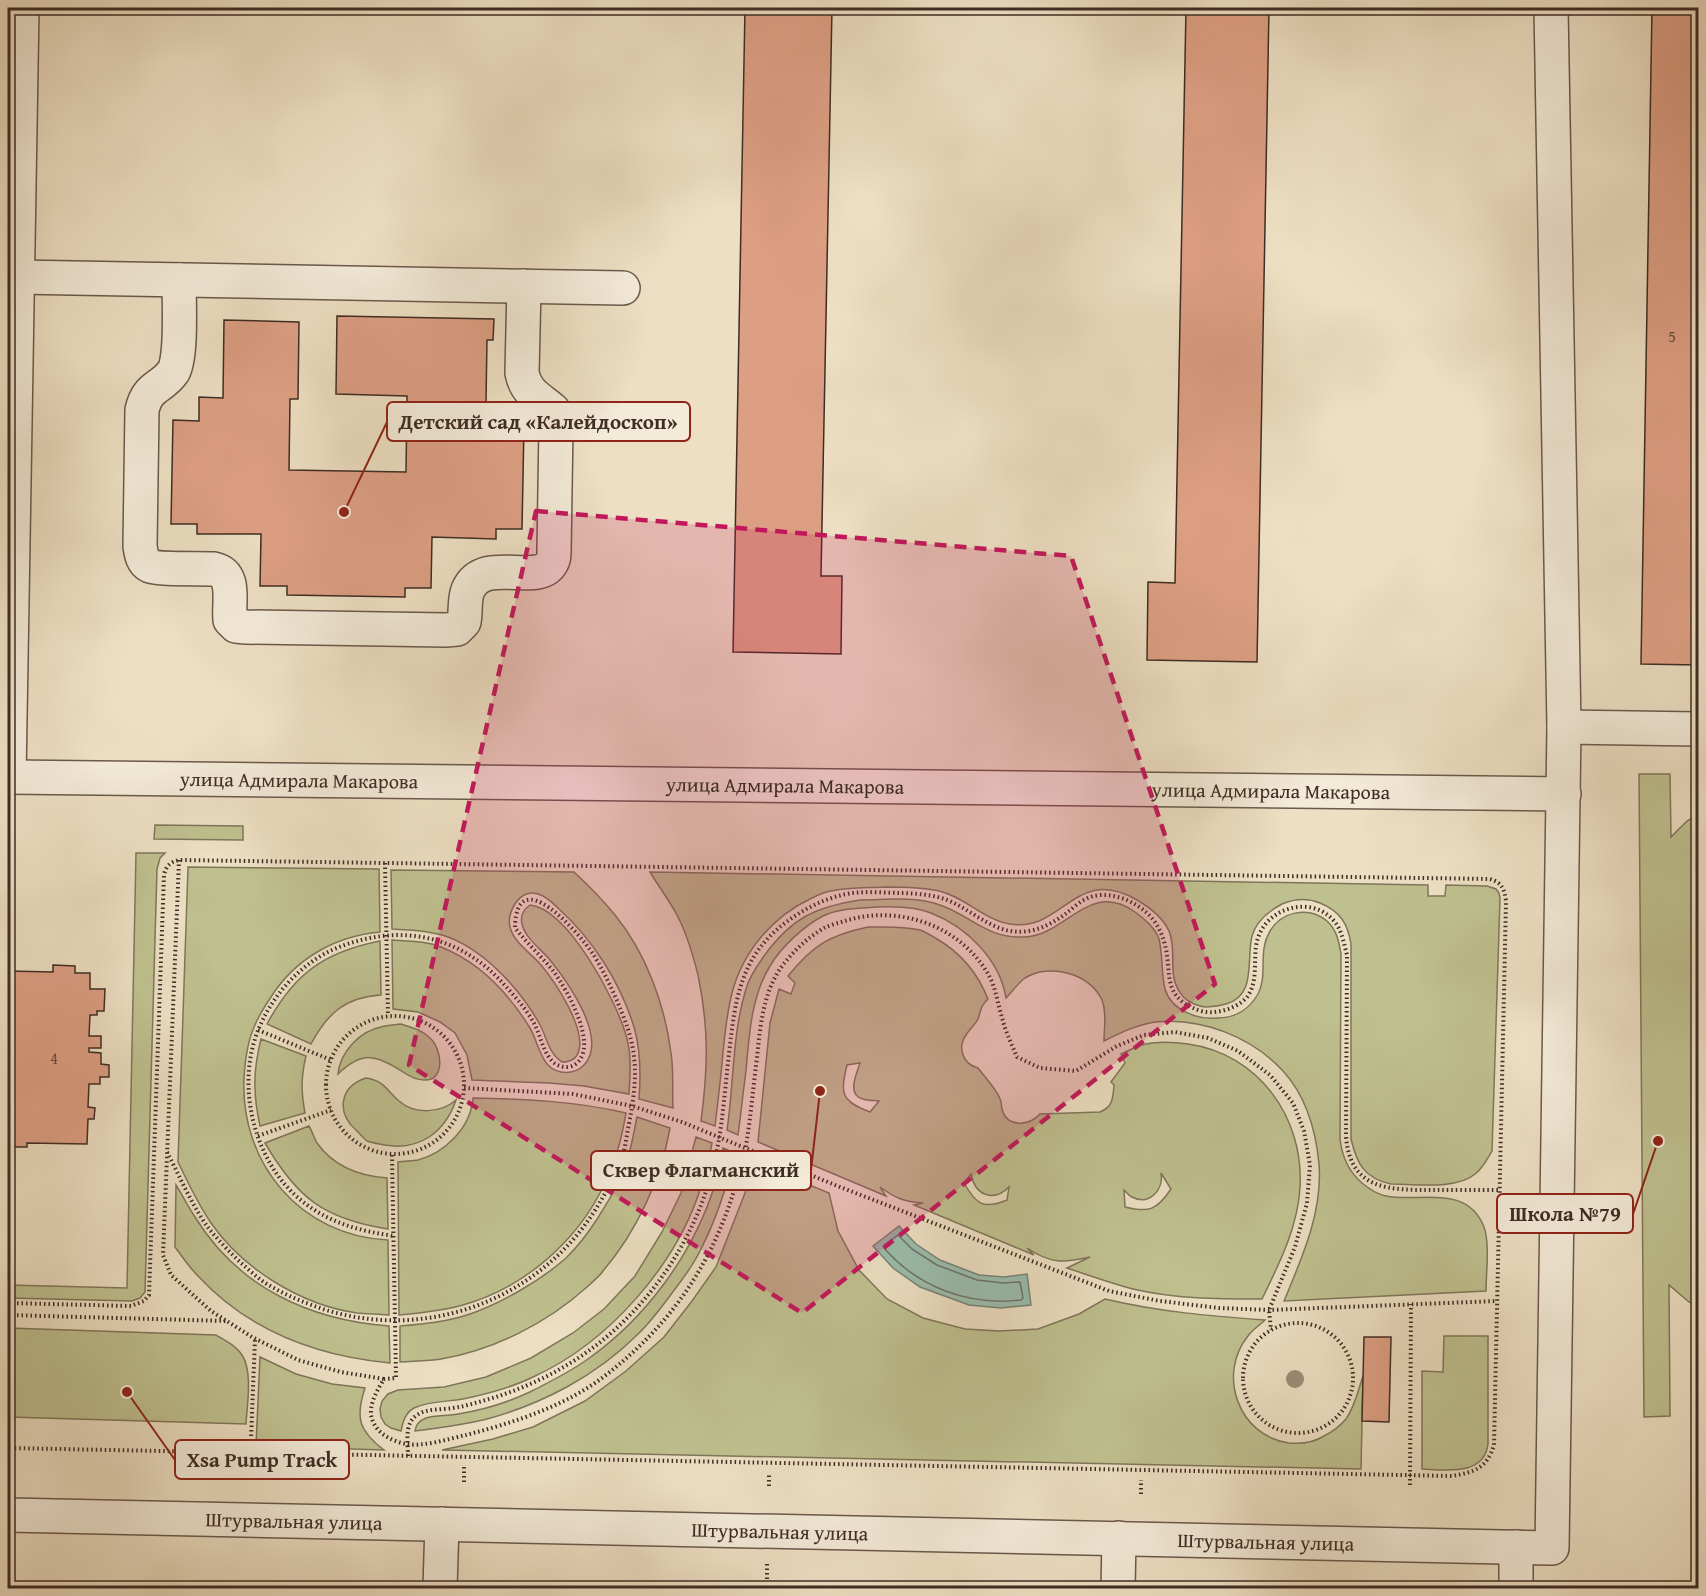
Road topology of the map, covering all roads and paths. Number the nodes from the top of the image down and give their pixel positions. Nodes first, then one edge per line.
1 (22, 8) edge
2 (1551, 8) edge
3 (17, 278) junction
4 (179, 280) junction
5 (524, 286) junction
6 (623, 288) dead end
7 (1564, 727) junction
8 (1698, 729) edge
9 (8, 777) edge
10 (1564, 794) junction
11 (179, 860) junction
12 (385, 863) junction
13 (386, 935) junction
14 (388, 1016) junction
15 (258, 1030) junction
16 (331, 1060) junction
17 (464, 1088) junction
18 (632, 1106) junction
19 (331, 1110) junction
20 (258, 1136) junction
21 (720, 1137) junction
22 (746, 1148) junction
23 (167, 1152) junction
24 (392, 1155) junction
25 (1500, 1190) junction
26 (394, 1236) junction
27 (1497, 1301) junction
28 (8, 1303) edge
29 (1411, 1304) junction
30 (1269, 1310) junction
31 (8, 1315) edge
32 (227, 1321) junction
33 (395, 1321) junction
34 (1271, 1329) junction
35 (255, 1339) junction
36 (384, 1379) junction
37 (408, 1444) junction
38 (8, 1448) edge
39 (251, 1453) junction
40 (408, 1456) junction
41 (250, 1463) dead end
42 (464, 1467) dead end
43 (769, 1473) dead end
44 (1410, 1476) junction
45 (1141, 1480) dead end
46 (464, 1482) dead end
47 (1410, 1485) dead end
48 (769, 1486) dead end
49 (1141, 1494) dead end
50 (8, 1515) edge
51 (442, 1524) junction
52 (1119, 1538) junction
53 (1516, 1547) junction
54 (767, 1560) dead end
55 (440, 1588) edge
56 (767, 1588) edge
57 (1118, 1588) edge
58 (1515, 1588) edge

1 - 3 street
2 - 7 street
3 - 4 street
3 - 9 street
4 - 5 street
4 - 5 street
5 - 6 street
7 - 8 street
7 - 10 street
9 - 10 street, улица Адмирала Макарова
10 - 53 street, Штурвальная улица
11 - 12 path
11 - 23 path
11 - 28 path
12 - 13 path
12 - 25 path
13 - 14 path
13 - 15 path
13 - 18 path
14 - 16 path
14 - 17 path
15 - 16 path
15 - 20 path
16 - 19 path
17 - 18 path
17 - 24 path
18 - 21 path
18 - 33 path
19 - 20 path
19 - 24 path
20 - 26 path
21 - 22 path
21 - 25 path
21 - 37 path
22 - 30 path
22 - 30 path
22 - 37 path
23 - 32 path
23 - 33 path
24 - 26 path
25 - 27 path
26 - 33 path
27 - 29 path
27 - 44 path
29 - 30 path
29 - 44 path
30 - 34 path
31 - 32 path
32 - 35 path
33 - 36 path
34 - 34 path
35 - 36 path
35 - 39 path
36 - 37 path
37 - 40 path
38 - 39 path
39 - 40 path
39 - 41 path
40 - 44 path
42 - 46 path
43 - 48 path
44 - 47 path
45 - 49 path
50 - 51 street, Штурвальная улица
51 - 52 street, Штурвальная улица
51 - 55 street
52 - 53 street, Штурвальная улица
52 - 57 street
53 - 58 street
54 - 56 path

